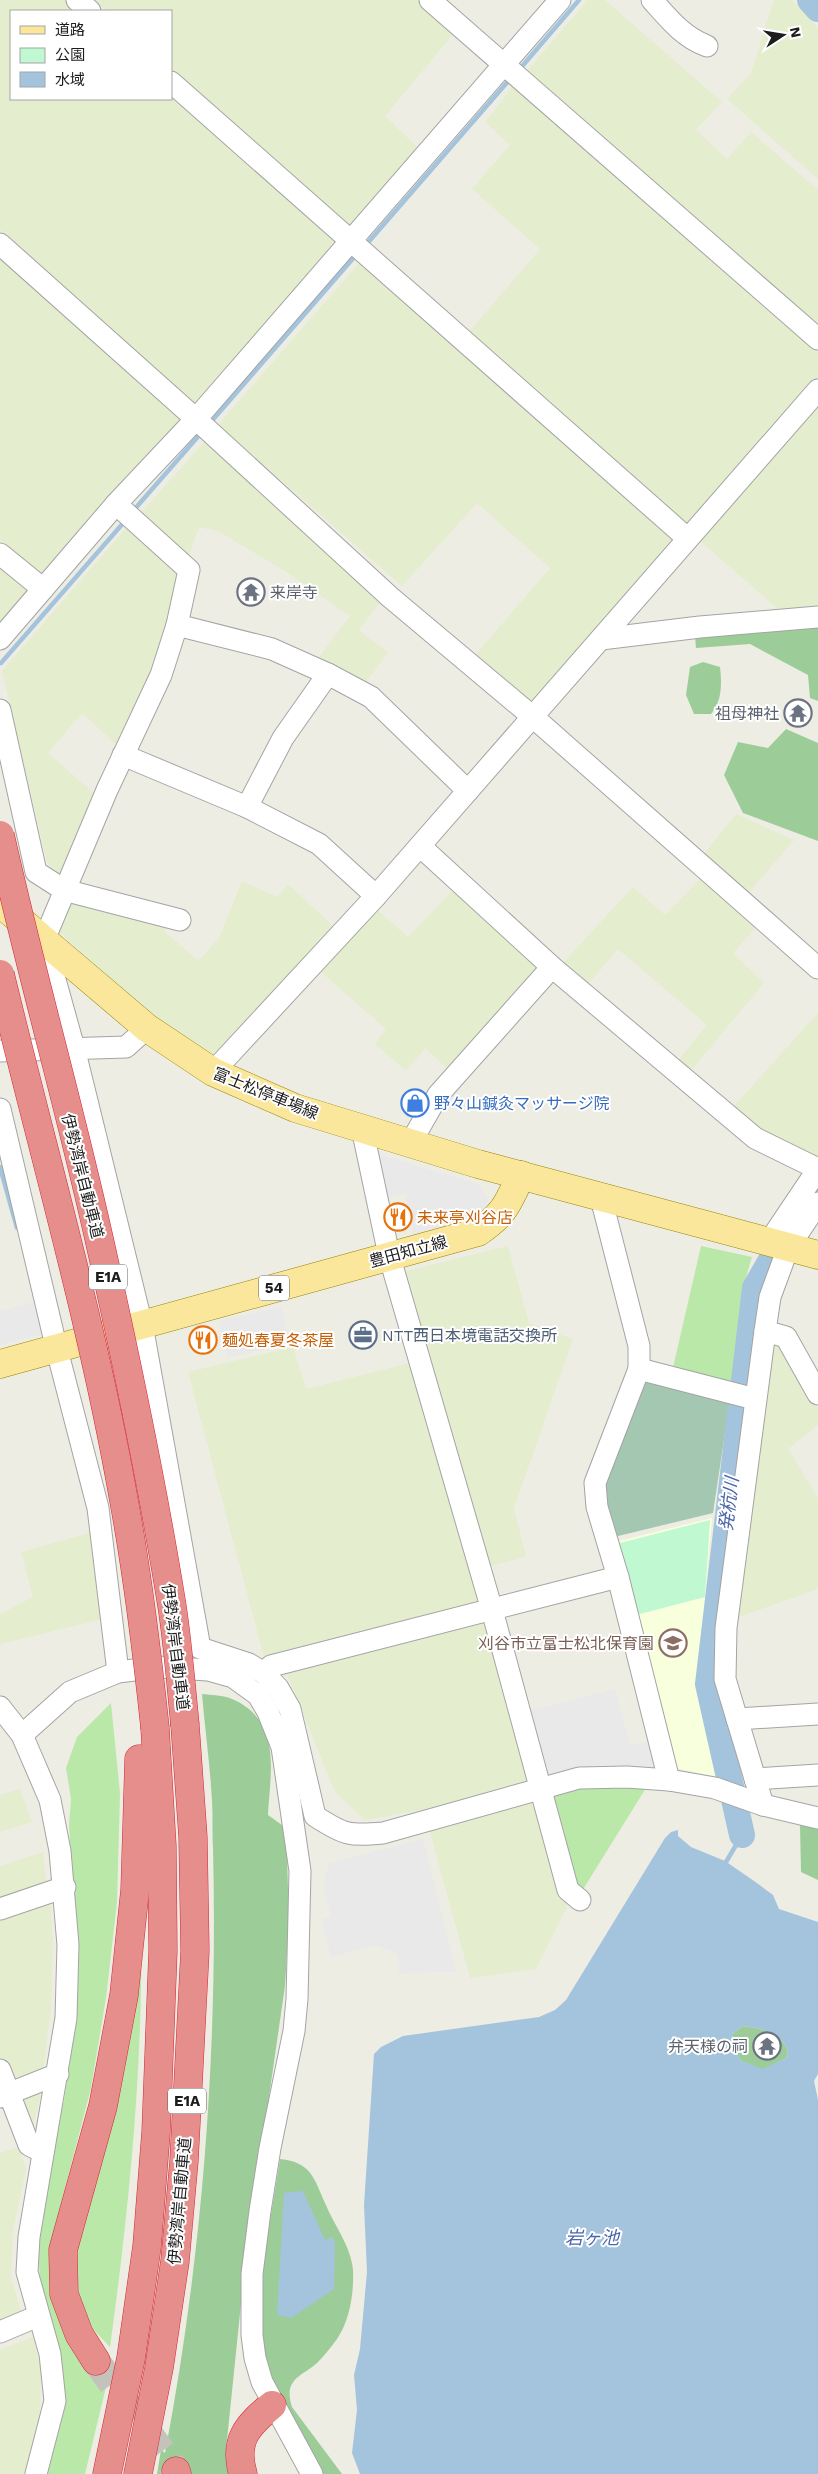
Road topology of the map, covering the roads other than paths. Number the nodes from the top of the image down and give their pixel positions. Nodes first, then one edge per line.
1 (77, 0) edge
2 (430, 0) edge
3 (560, 0) edge
4 (652, 0) edge
5 (89, 10) edge
6 (701, 52) dead end
7 (511, 71) junction
8 (172, 83) edge
9 (0, 244) edge
10 (358, 247) junction
11 (818, 339) edge
12 (818, 390) edge
13 (203, 425) junction
14 (125, 512) junction
15 (687, 538) junction
16 (0, 554) edge
17 (43, 589) junction
18 (818, 617) edge
19 (177, 625) junction
20 (0, 639) edge
21 (600, 639) junction
22 (328, 674) junction
23 (0, 710) edge
24 (533, 717) junction
25 (123, 755) junction
26 (468, 791) junction
27 (247, 807) junction
28 (0, 835) edge
29 (420, 846) junction
30 (64, 890) junction
31 (376, 896) junction
32 (0, 903) edge
33 (180, 920) dead end
34 (44, 940) junction
35 (816, 962) edge
36 (552, 967) junction
37 (0, 974) edge
38 (147, 1028) junction
39 (74, 1048) junction
40 (0, 1051) edge
41 (213, 1072) junction
42 (0, 1109) edge
43 (362, 1128) junction
44 (411, 1142) junction
45 (818, 1169) edge
46 (521, 1175) junction
47 (601, 1198) junction
48 (818, 1202) edge
49 (768, 1242) junction
50 (389, 1255) junction
51 (818, 1255) edge
52 (142, 1325) junction
53 (765, 1331) junction
54 (57, 1350) junction
55 (0, 1364) edge
56 (639, 1369) junction
57 (818, 1394) edge
58 (755, 1398) junction
59 (618, 1577) junction
60 (492, 1610) junction
61 (118, 1672) junction
62 (264, 1673) junction
63 (0, 1707) edge
64 (818, 1714) edge
65 (737, 1719) junction
66 (147, 1726) junction
67 (22, 1735) junction
68 (818, 1774) edge
69 (755, 1779) junction
70 (669, 1780) junction
71 (540, 1788) junction
72 (763, 1805) junction
73 (818, 1818) edge
74 (65, 1887) junction
75 (580, 1900) dead end
76 (0, 1909) edge
77 (0, 2070) edge
78 (58, 2074) junction
79 (4, 2095) edge
80 (43, 2152) junction
81 (38, 2316) junction
82 (0, 2332) edge
83 (96, 2361) tunnel mouth
84 (272, 2405) junction
85 (36, 2474) edge
86 (106, 2474) edge
87 (138, 2474) edge
88 (243, 2474) edge
89 (312, 2474) edge

1 - 5 street
2 - 7 street
3 - 7 street
4 - 6 street
7 - 10 street
7 - 11 street
8 - 10 street
9 - 13 street
10 - 13 street
10 - 15 street
12 - 15 street
13 - 14 street
13 - 24 street
14 - 17 street
14 - 19 street
15 - 21 street
16 - 17 street
17 - 20 street
18 - 21 street
19 - 22 street
19 - 25 street
21 - 24 street
22 - 26 street
22 - 27 street
23 - 30 street
24 - 26 street
24 - 35 street
25 - 27 street
25 - 30 street
26 - 29 street
27 - 31 street
28 - 87 highway, 伊勢湾岸自動車道 / E1A, bridge
29 - 31 street
29 - 36 street
30 - 33 street
30 - 34 street
31 - 41 street
32 - 34 main road, 富士松停車場線
34 - 38 main road, 富士松停車場線
34 - 39 street
36 - 44 street
36 - 45 street
37 - 66 highway, 伊勢湾岸自動車道 / E1A, bridge
38 - 39 street
38 - 41 main road, 富士松停車場線
39 - 40 street
39 - 52 street
41 - 43 main road, 富士松停車場線
42 - 54 street
43 - 44 main road, 富士松停車場線
43 - 50 street
44 - 46 main road, 富士松停車場線
45 - 49 street
46 - 47 main road
46 - 50 main road, 豊田知立線 / 54
47 - 49 main road
47 - 56 street
48 - 49 street
49 - 51 main road
49 - 53 street
50 - 52 main road, 豊田知立線 / 54
50 - 60 street
52 - 54 main road, 豊田知立線 / 54
52 - 62 street
53 - 57 street
53 - 58 street
54 - 55 main road, 豊田知立線 / 54
54 - 61 street
56 - 58 street
56 - 59 street
58 - 65 street
59 - 60 street
59 - 70 street
60 - 62 street
60 - 71 street
61 - 67 street
61 - 84 street
62 - 71 street
63 - 67 street
64 - 65 street
65 - 69 street
66 - 83 highway
66 - 86 highway, 伊勢湾岸自動車道 / E1A
67 - 74 street
68 - 69 street
69 - 72 street
70 - 71 street
70 - 72 street
71 - 75 street
72 - 73 street
74 - 76 street
74 - 78 street
77 - 79 street
78 - 79 street
78 - 80 street
79 - 80 street
80 - 81 street
81 - 82 street
81 - 85 street
84 - 88 highway
84 - 89 street

